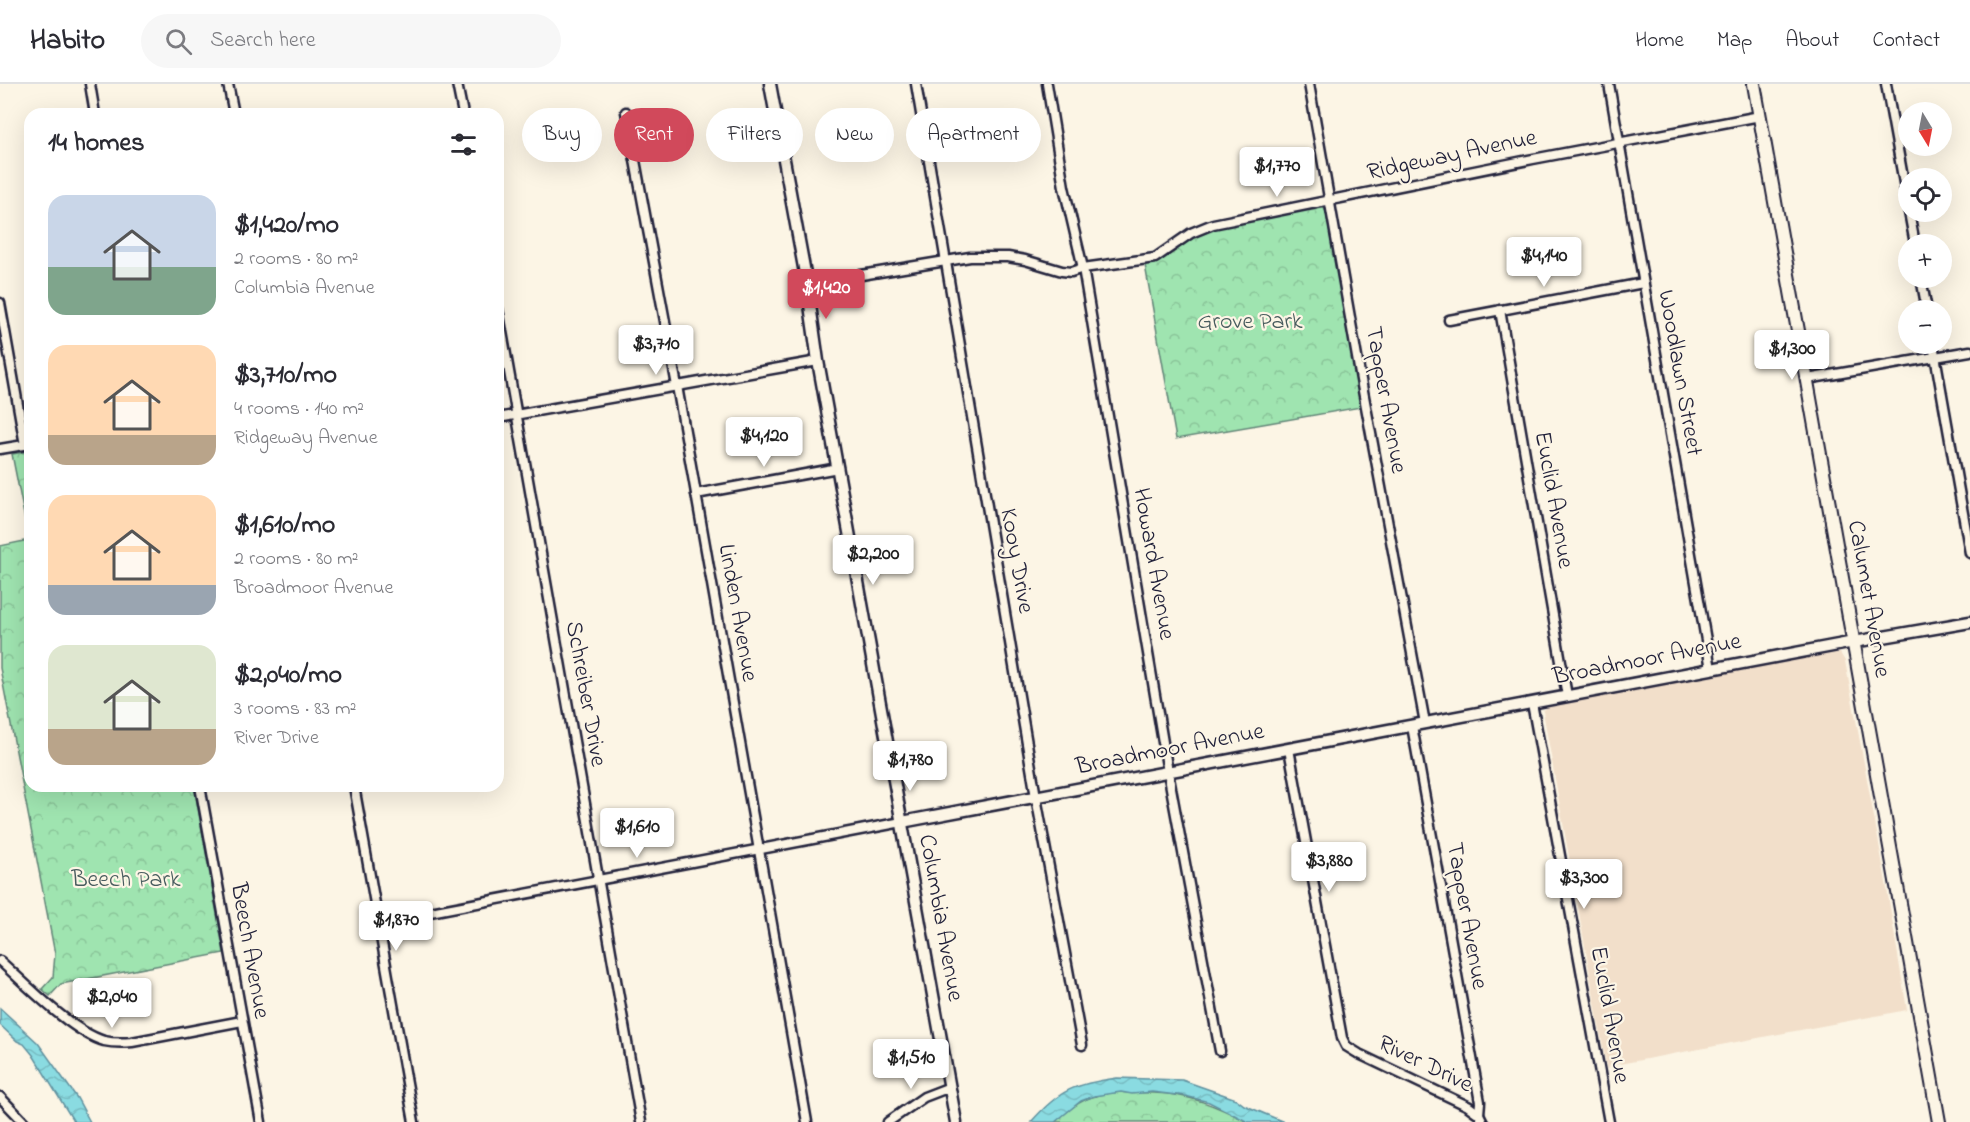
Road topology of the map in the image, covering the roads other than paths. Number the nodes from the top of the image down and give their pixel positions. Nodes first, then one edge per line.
1 (90, 84) edge
2 (228, 84) edge
3 (458, 84) edge
4 (770, 84) edge
5 (916, 84) edge
6 (1047, 84) edge
7 (1309, 84) edge
8 (1609, 84) edge
9 (1754, 84) edge
10 (1887, 84) edge
11 (94, 108) edge
12 (233, 108) edge
13 (462, 108) edge
14 (1760, 116) junction
15 (1619, 142) junction
16 (635, 162) edge
17 (1902, 168) edge
18 (1329, 201) junction
19 (945, 262) junction
20 (1083, 268) junction
21 (1643, 283) junction
22 (807, 284) junction
23 (0, 303) edge
24 (1500, 310) junction
25 (1449, 320) dead end
26 (504, 342) edge
27 (1970, 351) edge
28 (1935, 354) edge
29 (1935, 357) junction
30 (818, 361) junction
31 (1807, 379) junction
32 (677, 386) junction
33 (517, 414) junction
34 (504, 417) edge
35 (24, 424) edge
36 (24, 445) edge
37 (0, 449) edge
38 (838, 468) junction
39 (696, 494) junction
40 (1970, 553) edge
41 (1970, 622) edge
42 (1854, 642) junction
43 (1711, 669) junction
44 (1567, 696) junction
45 (1532, 703) junction
46 (1425, 723) junction
47 (1412, 726) junction
48 (1289, 749) junction
49 (1168, 772) junction
50 (201, 792) edge
51 (355, 792) edge
52 (1036, 797) junction
53 (902, 822) junction
54 (758, 850) junction
55 (598, 880) junction
56 (378, 922) junction
57 (0, 961) edge
58 (242, 1021) junction
59 (1082, 1045) dead end
60 (1220, 1051) dead end
61 (950, 1087) junction
62 (0, 1097) edge
63 (1481, 1118) edge
64 (24, 1122) edge
65 (261, 1122) edge
66 (414, 1122) edge
67 (641, 1122) edge
68 (807, 1122) edge
69 (888, 1122) edge
70 (956, 1122) edge
71 (1609, 1122) edge
72 (1939, 1122) edge

1 - 11 street
2 - 12 street
3 - 13 street
4 - 22 street, Columbia Avenue
5 - 19 street, Kooy Drive
6 - 20 street, Howard Avenue
7 - 18 street, Tapper Avenue
8 - 15 street, Woodlawn Street
9 - 14 main road, Calumet Avenue
10 - 17 street
14 - 15 street, Ridgeway Avenue
14 - 31 main road, Calumet Avenue
15 - 18 street, Ridgeway Avenue
15 - 21 street, Woodlawn Street
16 - 32 street, Linden Avenue
18 - 20 street, Ridgeway Avenue
18 - 46 street, Tapper Avenue
19 - 20 street, Ridgeway Avenue
19 - 22 street, Ridgeway Avenue
19 - 52 street, Kooy Drive
20 - 49 street, Howard Avenue
21 - 24 street
21 - 43 street, Woodlawn Street
22 - 30 street, Columbia Avenue
23 - 35 street
24 - 25 street
24 - 44 street, Euclid Avenue
26 - 33 street, Schreiber Drive
27 - 29 street
28 - 29 street
29 - 31 street
29 - 40 street
30 - 32 street
30 - 38 street, Columbia Avenue
31 - 42 main road, Calumet Avenue
32 - 33 street
32 - 39 street, Linden Avenue
33 - 34 street
33 - 55 street, Schreiber Drive
36 - 37 street
38 - 39 street
38 - 53 street, Columbia Avenue
39 - 54 street, Linden Avenue
41 - 42 street, Broadmoor Avenue
42 - 43 street, Broadmoor Avenue
42 - 72 main road, Calumet Avenue
43 - 44 street, Broadmoor Avenue
44 - 45 street, Broadmoor Avenue
45 - 46 street, Broadmoor Avenue
45 - 71 street, Euclid Avenue
46 - 47 street, Broadmoor Avenue
47 - 48 street, Broadmoor Avenue
47 - 63 street, Tapper Avenue
48 - 49 street, Broadmoor Avenue
48 - 63 street, River Drive
49 - 52 street, Broadmoor Avenue
49 - 60 street, Howard Avenue
50 - 58 street, Beech Avenue
51 - 56 street
52 - 53 street, Broadmoor Avenue
52 - 59 street, Kooy Drive
53 - 54 street, Broadmoor Avenue
53 - 61 street, Columbia Avenue
54 - 55 street, Broadmoor Avenue
54 - 68 street, Linden Avenue
55 - 56 street, Broadmoor Avenue
55 - 67 street, Schreiber Drive
56 - 66 street
57 - 58 street
58 - 65 street, Beech Avenue
61 - 69 street
61 - 70 street, Columbia Avenue
62 - 64 street

